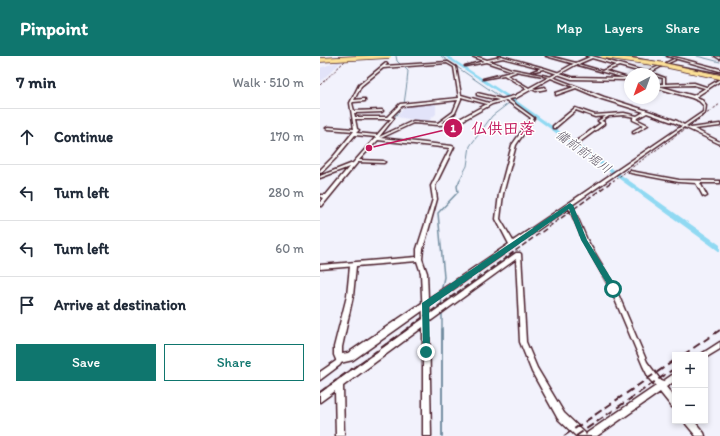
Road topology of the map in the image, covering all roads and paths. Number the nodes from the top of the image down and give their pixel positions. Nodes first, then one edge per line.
1 (376, 56) edge
2 (389, 56) edge
3 (474, 56) edge
4 (499, 56) edge
5 (507, 56) edge
6 (547, 56) edge
7 (587, 56) edge
8 (599, 56) edge
9 (603, 56) edge
10 (612, 56) edge
11 (618, 56) edge
12 (668, 56) edge
13 (716, 56) edge
14 (346, 57) edge
15 (503, 57) junction
16 (592, 57) junction
17 (720, 58) edge
18 (320, 59) edge
19 (643, 60) junction
20 (674, 60) dead end
21 (488, 61) junction
22 (635, 61) dead end
23 (666, 63) junction
24 (576, 64) junction
25 (618, 65) junction
26 (466, 66) dead end
27 (543, 68) junction
28 (628, 68) edge
29 (656, 68) edge
30 (720, 70) edge
31 (603, 71) junction
32 (518, 72) junction
33 (530, 73) junction
34 (559, 73) junction
35 (504, 74) junction
36 (720, 76) edge
37 (551, 77) junction
38 (624, 77) edge
39 (660, 77) edge
40 (484, 79) dead end
41 (624, 79) edge
42 (720, 80) edge
43 (664, 84) junction
44 (660, 85) edge
45 (576, 87) junction
46 (545, 88) dead end
47 (660, 88) edge
48 (708, 88) junction
49 (531, 89) junction
50 (478, 94) dead end
51 (557, 94) dead end
52 (693, 97) junction
53 (460, 98) junction
54 (505, 99) junction
55 (364, 100) dead end
56 (352, 101) junction
57 (490, 104) junction
58 (382, 111) dead end
59 (352, 112) junction
60 (647, 112) junction
61 (609, 116) junction
62 (637, 117) junction
63 (355, 118) junction
64 (388, 118) junction
65 (438, 124) junction
66 (720, 124) edge
67 (684, 126) junction
68 (554, 127) dead end
69 (328, 128) dead end
70 (690, 129) junction
71 (356, 132) junction
72 (634, 132) dead end
73 (376, 138) junction
74 (576, 143) dead end
75 (720, 144) edge
76 (355, 162) junction
77 (383, 162) dead end
78 (320, 172) edge
79 (631, 172) dead end
80 (320, 177) edge
81 (720, 182) edge
82 (698, 183) junction
83 (320, 196) edge
84 (327, 196) junction
85 (705, 196) dead end
86 (320, 205) edge
87 (570, 205) junction
88 (512, 244) junction
89 (420, 259) junction
90 (353, 266) junction
91 (320, 267) edge
92 (425, 305) junction
93 (426, 321) junction
94 (720, 345) edge
95 (708, 353) edge
96 (340, 359) junction
97 (320, 376) edge
98 (672, 378) edge
99 (339, 384) junction
100 (661, 386) junction
101 (320, 398) edge
102 (672, 400) edge
103 (691, 424) edge
104 (340, 436) edge
105 (426, 436) edge
106 (582, 436) edge
107 (590, 436) edge
108 (701, 436) edge

1 - 18 highway, bridge
2 - 18 highway, bridge
3 - 21 street
4 - 15 street
5 - 15 street
6 - 24 street
7 - 16 street
8 - 16 street
9 - 36 highway, bridge
10 - 36 highway, bridge
11 - 19 street
12 - 30 street
13 - 17 street
14 - 18 street
15 - 21 street
15 - 27 street
16 - 24 street
16 - 25 street
19 - 22 street
19 - 23 street
20 - 23 street
21 - 26 street
21 - 32 street
23 - 29 street
23 - 36 street
24 - 31 street
24 - 34 street
25 - 28 street
25 - 31 street
27 - 33 street
27 - 34 street
31 - 38 street
32 - 33 street
32 - 35 street
33 - 37 street
34 - 37 street
34 - 41 street
35 - 40 street
35 - 49 street
37 - 45 street
37 - 49 street
39 - 43 street
42 - 48 street
43 - 44 street
43 - 48 street
45 - 51 street
45 - 60 street
46 - 49 street
47 - 52 street
48 - 52 street
49 - 54 street
50 - 54 street
52 - 67 street
53 - 56 street
53 - 57 street
53 - 64 street
53 - 65 street
54 - 57 street
54 - 88 street
55 - 56 street
56 - 59 street
57 - 65 street
58 - 59 street
59 - 63 street
60 - 62 street
60 - 67 street
61 - 62 street
61 - 68 street
61 - 74 street
62 - 72 street
63 - 64 street
63 - 71 street
64 - 73 street
65 - 73 street
66 - 70 street
67 - 70 street
67 - 87 street
69 - 71 street
70 - 75 street
71 - 73 street
71 - 78 street
73 - 76 street
73 - 89 street
76 - 77 street
76 - 80 street
76 - 84 street
79 - 82 street
81 - 82 street
82 - 85 street
83 - 84 street
84 - 86 street
87 - 88 street
87 - 100 street
88 - 92 street
89 - 90 street
89 - 92 street
90 - 91 street
90 - 96 street
92 - 93 street
92 - 96 street
93 - 99 street
93 - 105 street
93 - 106 street
94 - 95 street
96 - 97 street
98 - 100 street
99 - 101 street
99 - 104 street
100 - 102 street
100 - 107 street
103 - 108 street

